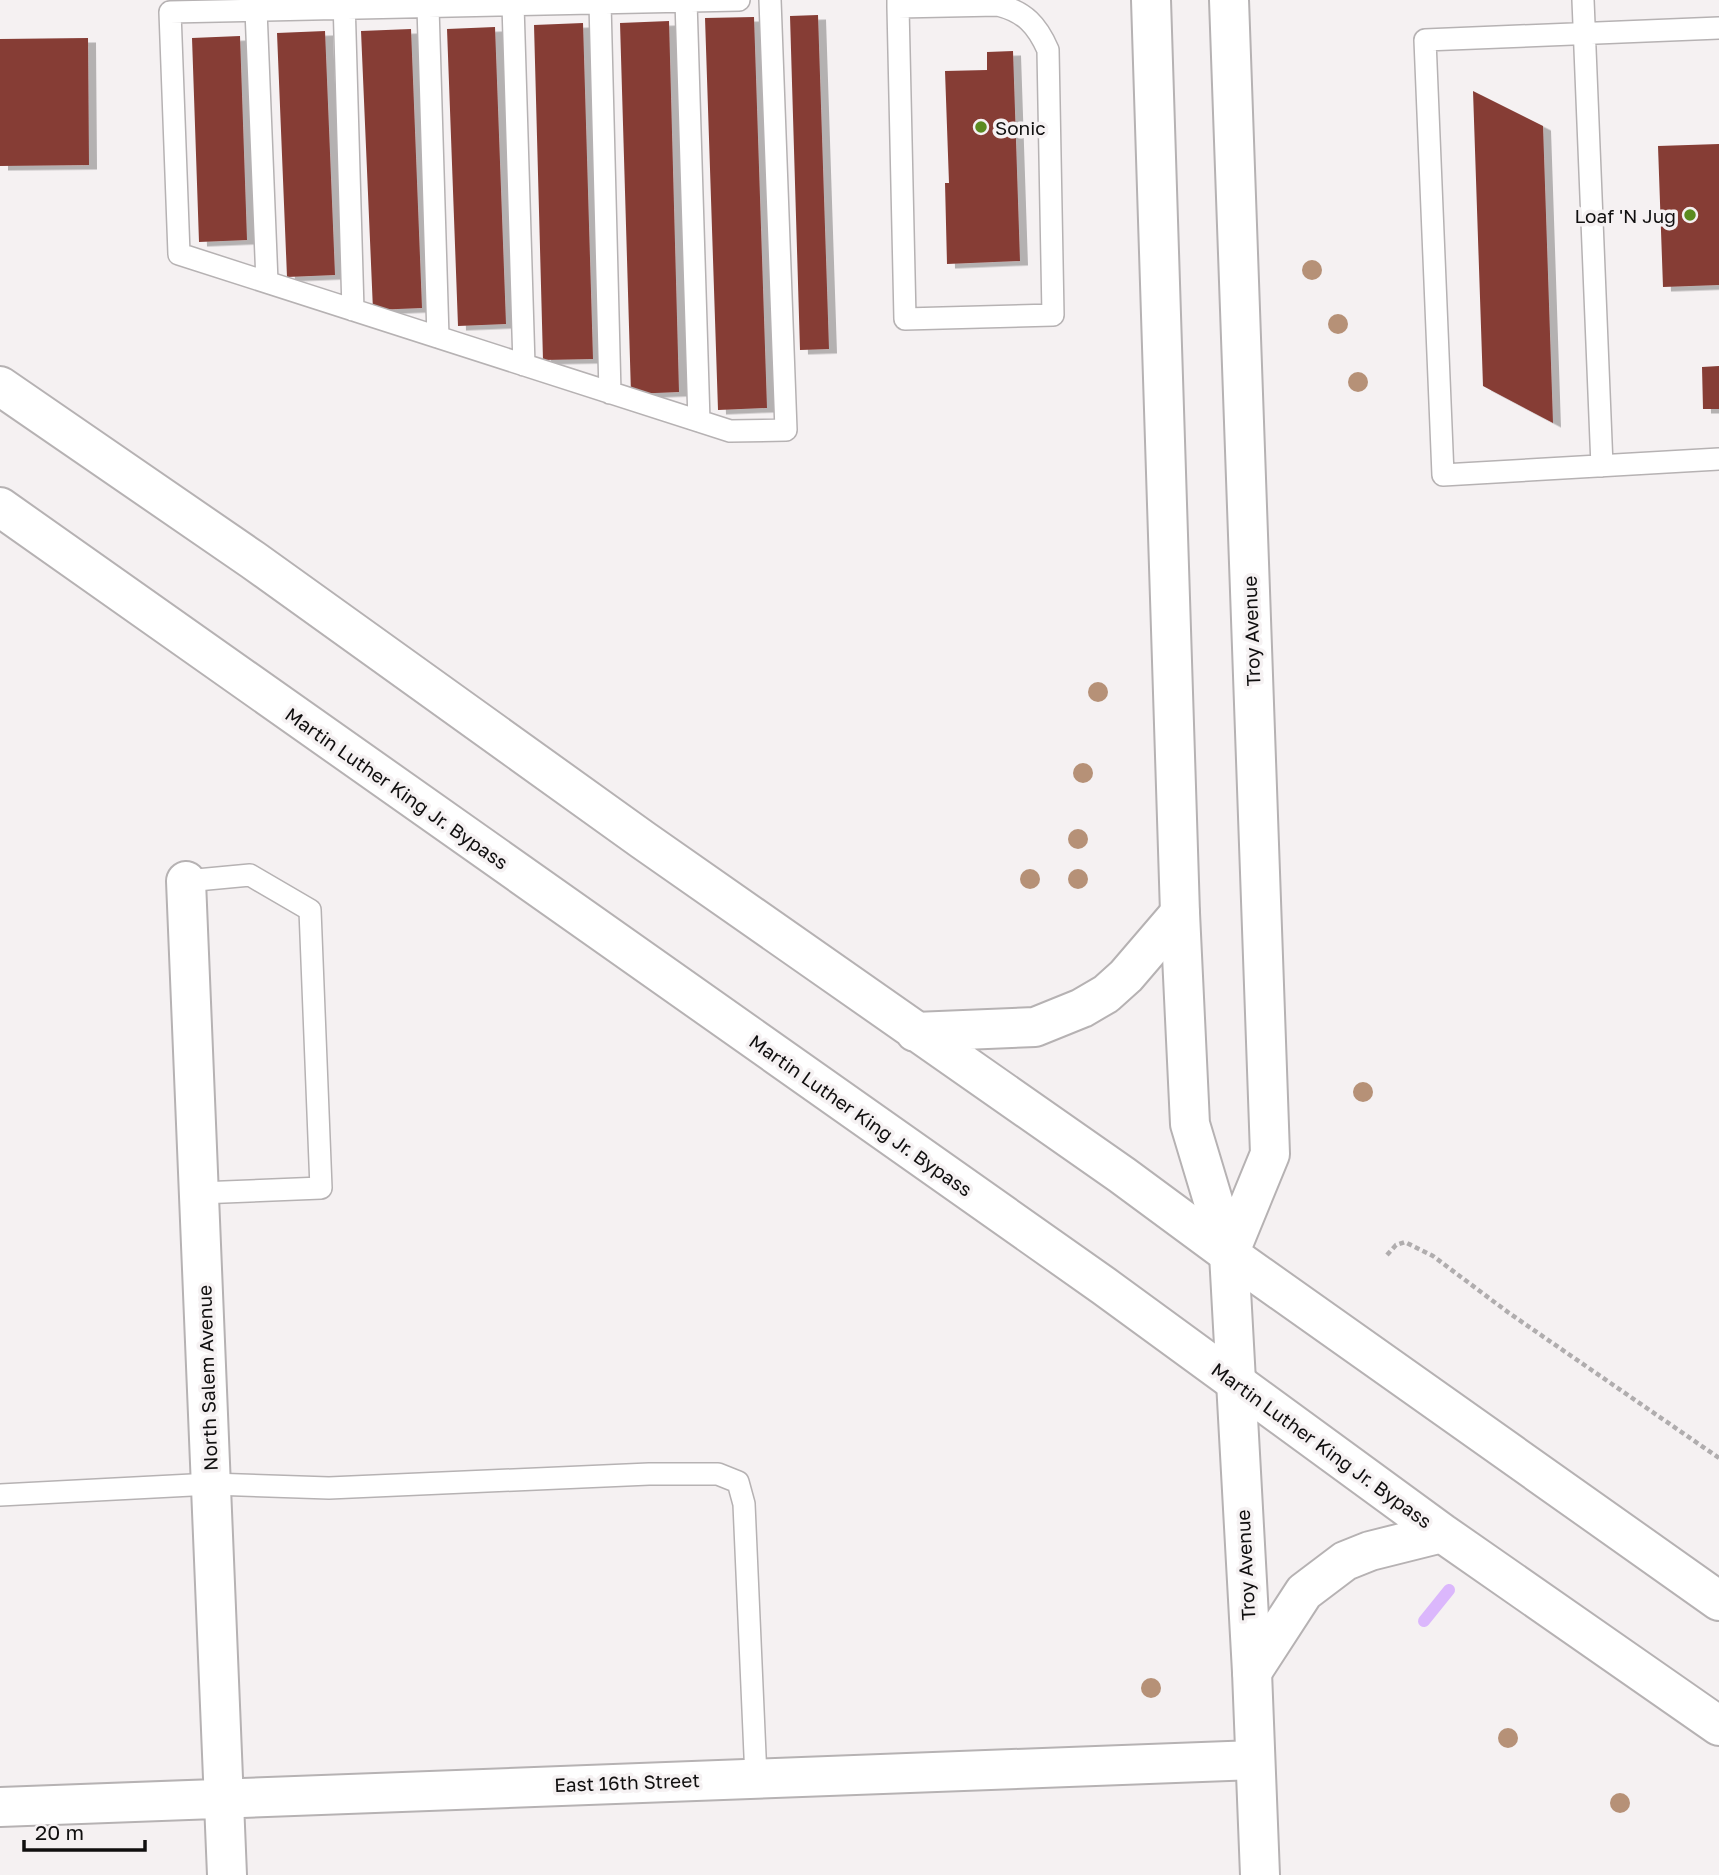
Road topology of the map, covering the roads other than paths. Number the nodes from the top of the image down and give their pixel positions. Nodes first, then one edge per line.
1 (739, 0) edge
2 (770, 0) edge
3 (1152, 0) edge
4 (1229, 0) edge
5 (1583, 0) edge
6 (686, 1) edge
7 (600, 3) junction
8 (344, 4) edge
9 (898, 4) edge
10 (513, 5) junction
11 (428, 7) junction
12 (256, 10) junction
13 (1719, 28) edge
14 (1584, 34) junction
15 (267, 282) junction
16 (353, 310) junction
17 (438, 337) junction
18 (524, 365) junction
19 (0, 386) edge
20 (610, 393) junction
21 (699, 421) junction
22 (1719, 459) edge
23 (1602, 466) junction
24 (0, 507) edge
25 (186, 881) joint
26 (1180, 913) junction
27 (915, 1032) junction
28 (199, 1193) junction
29 (1230, 1254) junction
30 (1236, 1383) junction
31 (211, 1484) junction
32 (0, 1494) edge
33 (1442, 1533) junction
34 (1719, 1601) edge
35 (1252, 1672) junction
36 (1719, 1726) edge
37 (1255, 1760) junction
38 (756, 1778) junction
39 (224, 1797) junction
40 (0, 1807) edge
41 (227, 1875) edge
42 (1260, 1875) edge

1 - 6 lane
2 - 21 lane
3 - 26 main road, Troy Avenue
4 - 29 main road, Troy Avenue
5 - 14 lane
6 - 7 lane
6 - 21 lane
7 - 10 lane
7 - 20 lane
8 - 11 lane
8 - 12 lane
8 - 16 lane
9 - 9 lane
10 - 11 lane
10 - 18 lane
11 - 17 lane
12 - 15 lane
12 - 15 lane
13 - 14 lane
14 - 23 lane
14 - 23 lane
15 - 16 lane
16 - 17 lane
17 - 18 lane
18 - 20 lane
19 - 27 main road
20 - 21 lane
22 - 23 lane
24 - 30 main road, Martin Luther King Jr. Bypass
25 - 28 main road, North Salem Avenue
25 - 28 lane
26 - 27 main road
26 - 29 main road, Troy Avenue
27 - 29 main road
28 - 31 main road, North Salem Avenue
29 - 30 main road, Troy Avenue
29 - 34 main road
30 - 33 main road, Martin Luther King Jr. Bypass
30 - 35 main road, Troy Avenue
31 - 32 lane
31 - 38 lane
31 - 39 main road, North Salem Avenue
33 - 35 main road
33 - 36 main road, Martin Luther King Jr. Bypass
35 - 37 main road, Troy Avenue
37 - 38 main road, East 16th Street
37 - 42 main road, Troy Avenue
38 - 39 main road, East 16th Street
39 - 40 main road, East 16th Street
39 - 41 main road, North Salem Avenue

